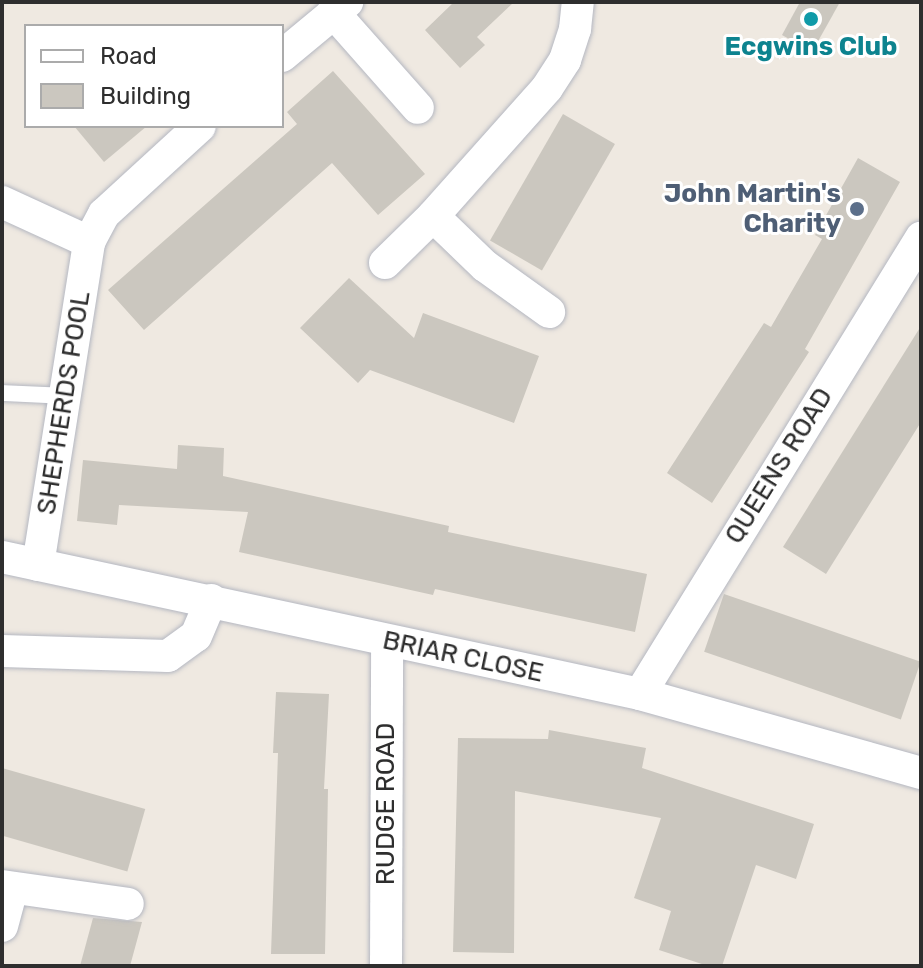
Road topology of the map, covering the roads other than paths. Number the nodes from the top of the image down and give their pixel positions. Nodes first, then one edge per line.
1 (578, 2) edge
2 (340, 7) edge
3 (284, 54) edge
4 (418, 108) dead end
5 (198, 128) edge
6 (2, 202) edge
7 (433, 216) junction
8 (921, 238) edge
9 (89, 242) junction
10 (385, 263) dead end
11 (549, 312) dead end
12 (2, 393) edge
13 (65, 396) junction
14 (2, 557) edge
15 (38, 565) junction
16 (211, 600) junction
17 (387, 641) junction
18 (2, 651) edge
19 (640, 694) junction
20 (921, 773) edge
21 (7, 887) edge
22 (128, 904) dead end
23 (2, 926) edge
24 (386, 966) edge

1 - 7 street
2 - 3 street
2 - 4 street
5 - 9 street, SHEPHERDS POOL
6 - 9 street
7 - 10 street
7 - 11 street
8 - 19 street, QUEENS ROAD
9 - 13 street, SHEPHERDS POOL
12 - 13 lane
13 - 15 street, SHEPHERDS POOL
14 - 15 street, BRIAR CLOSE
15 - 16 street, BRIAR CLOSE
16 - 17 street, BRIAR CLOSE
16 - 18 street
17 - 19 street, BRIAR CLOSE
17 - 24 street, RUDGE ROAD
19 - 20 street, BRIAR CLOSE
21 - 22 street
21 - 23 street

